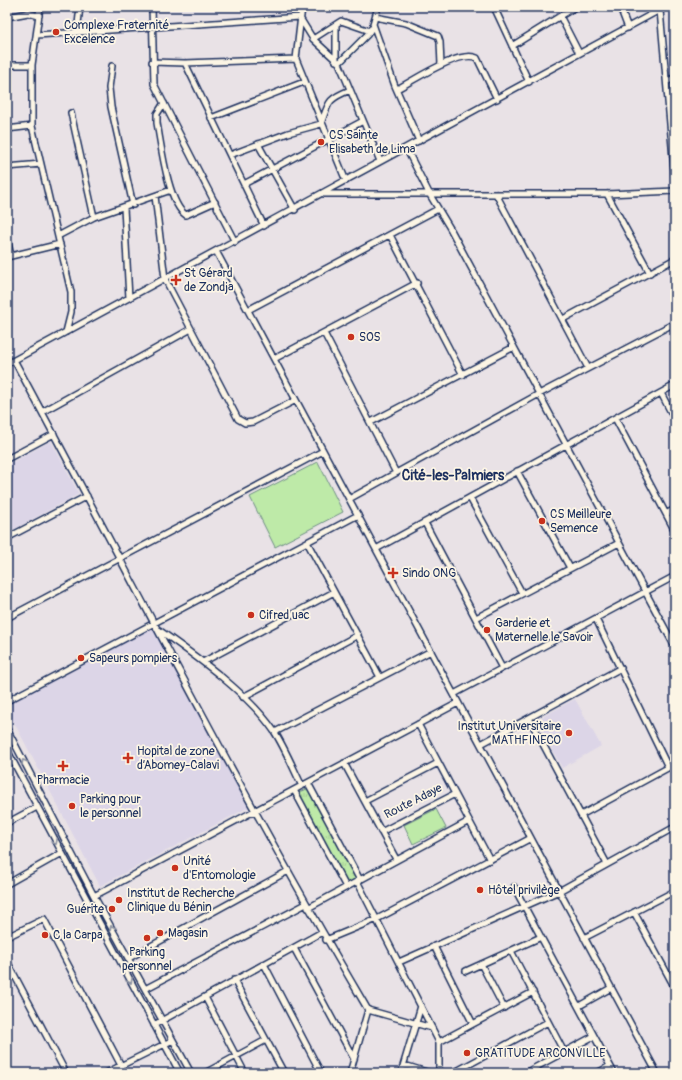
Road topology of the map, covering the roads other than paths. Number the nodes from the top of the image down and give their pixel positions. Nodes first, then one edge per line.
1 (40, 7) edge
2 (80, 7) edge
3 (152, 7) edge
4 (302, 7) edge
5 (378, 7) edge
6 (494, 7) edge
7 (575, 7) edge
8 (620, 7) edge
9 (663, 8) edge
10 (39, 16) junction
11 (560, 16) junction
12 (7, 17) edge
13 (300, 17) junction
14 (375, 18) junction
15 (373, 24) junction
16 (336, 25) junction
17 (152, 28) junction
18 (628, 28) junction
19 (370, 31) junction
20 (77, 32) junction
21 (37, 35) junction
22 (312, 39) junction
23 (512, 46) junction
24 (579, 54) junction
25 (296, 59) junction
26 (152, 62) junction
27 (337, 62) junction
28 (185, 63) junction
29 (7, 65) edge
30 (32, 65) junction
31 (441, 65) junction
32 (112, 66) dead end
33 (675, 77) edge
34 (304, 82) junction
35 (529, 82) junction
36 (667, 82) junction
37 (350, 90) junction
38 (397, 90) junction
39 (497, 99) junction
40 (164, 103) junction
41 (71, 113) dead end
42 (212, 118) junction
43 (363, 121) junction
44 (321, 124) junction
45 (32, 126) junction
46 (7, 128) edge
47 (672, 128) edge
48 (328, 140) junction
49 (419, 141) junction
50 (258, 144) junction
51 (406, 148) junction
52 (230, 155) junction
53 (380, 161) junction
54 (41, 164) junction
55 (7, 167) edge
56 (272, 168) junction
57 (675, 180) edge
58 (346, 181) junction
59 (244, 184) junction
60 (171, 190) junction
61 (675, 191) edge
62 (323, 194) junction
63 (496, 194) junction
64 (607, 194) junction
65 (430, 195) junction
66 (155, 196) junction
67 (215, 202) junction
68 (133, 205) junction
69 (124, 208) junction
70 (438, 209) junction
71 (295, 210) junction
72 (94, 217) junction
73 (264, 226) junction
74 (390, 235) junction
75 (58, 236) junction
76 (7, 238) edge
77 (235, 242) junction
78 (60, 244) junction
79 (216, 251) junction
80 (9, 256) edge
81 (675, 259) edge
82 (650, 273) junction
83 (165, 279) junction
84 (417, 283) junction
85 (129, 298) junction
86 (248, 310) junction
87 (563, 319) junction
88 (675, 323) edge
89 (191, 329) junction
90 (66, 332) junction
91 (324, 333) junction
92 (514, 347) junction
93 (14, 360) junction
94 (274, 360) junction
95 (7, 364) edge
96 (588, 368) junction
97 (463, 375) junction
98 (675, 385) edge
99 (661, 393) junction
100 (539, 394) junction
101 (296, 400) junction
102 (42, 412) junction
103 (615, 418) junction
104 (675, 420) edge
105 (371, 422) junction
106 (54, 434) junction
107 (566, 444) junction
108 (324, 451) junction
109 (7, 459) edge
110 (517, 472) junction
111 (396, 473) junction
112 (87, 496) junction
113 (470, 498) junction
114 (349, 499) junction
115 (675, 509) edge
116 (666, 514) junction
117 (358, 515) junction
118 (424, 523) junction
119 (675, 531) edge
120 (7, 538) edge
121 (307, 542) junction
122 (619, 543) junction
123 (376, 549) junction
124 (120, 559) junction
125 (570, 568) junction
126 (675, 576) edge
127 (334, 592) junction
128 (645, 592) junction
129 (522, 593) junction
130 (7, 618) edge
131 (476, 618) junction
132 (596, 619) junction
133 (154, 623) junction
134 (158, 630) junction
135 (358, 635) junction
136 (672, 637) edge
137 (675, 648) edge
138 (430, 651) junction
139 (203, 662) junction
140 (502, 668) junction
141 (621, 668) junction
142 (380, 677) junction
143 (454, 694) junction
144 (243, 697) junction
145 (7, 701) edge
146 (458, 703) junction
147 (529, 718) junction
148 (418, 724) junction
149 (7, 729) edge
150 (275, 732) junction
151 (480, 744) junction
152 (7, 750) edge
153 (344, 763) junction
154 (438, 763) junction
155 (675, 764) edge
156 (668, 767) junction
157 (308, 782) junction
158 (302, 786) junction
159 (294, 790) junction
160 (454, 793) junction
161 (365, 801) junction
162 (37, 807) junction
163 (255, 811) junction
164 (581, 815) junction
165 (470, 821) junction
166 (7, 823) edge
167 (675, 827) edge
168 (382, 830) junction
169 (531, 838) junction
170 (62, 853) junction
171 (396, 860) junction
172 (490, 860) junction
173 (607, 864) junction
174 (288, 871) junction
175 (358, 880) junction
176 (7, 884) edge
177 (346, 887) junction
178 (514, 887) dead end
179 (559, 891) junction
180 (675, 891) edge
181 (94, 896) junction
182 (307, 906) junction
183 (525, 907) junction
184 (634, 912) junction
185 (377, 919) junction
186 (322, 932) junction
187 (7, 937) edge
188 (541, 937) junction
189 (584, 938) junction
190 (326, 940) junction
191 (434, 946) junction
192 (294, 948) junction
193 (511, 950) junction
194 (129, 958) junction
195 (7, 961) edge
196 (399, 962) junction
197 (264, 964) junction
198 (481, 964) junction
199 (466, 971) dead end
200 (234, 980) junction
201 (611, 988) junction
202 (675, 988) edge
203 (145, 989) junction
204 (532, 992) junction
205 (205, 997) junction
206 (421, 1006) junction
207 (579, 1006) junction
208 (504, 1008) junction
209 (368, 1010) junction
210 (162, 1020) junction
211 (548, 1022) junction
212 (416, 1024) junction
213 (473, 1024) junction
214 (154, 1025) junction
215 (432, 1028) junction
216 (594, 1036) junction
217 (173, 1040) junction
218 (266, 1040) junction
219 (439, 1042) junction
220 (164, 1044) junction
221 (564, 1052) junction
222 (236, 1056) junction
223 (354, 1059) junction
224 (121, 1065) junction
225 (404, 1065) junction
226 (610, 1066) junction
227 (66, 1073) edge
228 (106, 1073) edge
229 (125, 1073) edge
230 (180, 1073) edge
231 (191, 1073) edge
232 (205, 1073) edge
233 (245, 1073) edge
234 (284, 1073) edge
235 (321, 1073) edge
236 (350, 1073) edge
237 (401, 1073) edge
238 (430, 1073) edge
239 (438, 1073) edge
240 (453, 1073) edge
241 (525, 1073) edge
242 (597, 1073) edge
243 (614, 1073) edge
244 (657, 1073) edge

1 - 10 street
2 - 20 street
3 - 17 street
4 - 13 street
5 - 14 street
6 - 23 street
7 - 11 street
8 - 18 street
9 - 18 street
9 - 36 street
10 - 12 street
10 - 21 street
11 - 23 street
11 - 24 street
13 - 17 street
13 - 22 street
13 - 25 street
14 - 15 street
14 - 31 street
15 - 19 street
15 - 38 street
16 - 19 street
16 - 22 street
16 - 27 street
17 - 20 street
17 - 26 street
18 - 24 street
19 - 27 street
20 - 21 street
21 - 30 street
22 - 27 street
23 - 35 street
24 - 35 street
25 - 28 street
25 - 34 street
26 - 28 street
26 - 40 street
27 - 37 street
28 - 42 street
29 - 30 street
30 - 45 street
31 - 38 street
31 - 39 street
32 - 68 street
33 - 36 street
34 - 42 street
34 - 44 street
35 - 39 street
36 - 47 street
37 - 43 street
37 - 44 street
38 - 49 street
39 - 49 street
40 - 60 street
40 - 67 street
41 - 72 street
42 - 52 street
43 - 48 street
43 - 53 street
44 - 48 street
44 - 50 street
45 - 46 street
45 - 54 street
47 - 57 street
48 - 56 street
48 - 58 street
49 - 51 street
50 - 52 street
50 - 56 street
51 - 53 street
51 - 65 street
52 - 59 street
53 - 58 street
54 - 55 street
54 - 75 street
56 - 59 street
56 - 71 street
58 - 62 street
59 - 73 street
60 - 66 street
60 - 67 street
61 - 64 street
62 - 65 street
62 - 71 street
63 - 64 street
63 - 65 street
63 - 87 street
64 - 82 street
65 - 70 street
66 - 68 street
66 - 83 street
67 - 77 street
68 - 69 street
69 - 72 street
69 - 85 street
70 - 74 street
70 - 92 street
71 - 73 street
72 - 75 street
73 - 77 street
74 - 84 street
74 - 86 street
75 - 78 street
76 - 80 street
77 - 79 street
78 - 80 street
78 - 90 street
79 - 83 street
79 - 86 street
81 - 82 street
82 - 87 street
83 - 85 street
83 - 89 street
84 - 91 street
84 - 97 street
85 - 90 street
86 - 94 street
87 - 96 street
88 - 96 street
89 - 101 street
89 - 102 street
90 - 93 street
91 - 94 street
91 - 105 street
92 - 97 street
92 - 100 street
93 - 95 street
93 - 102 street
94 - 101 street
96 - 100 street
97 - 105 street
98 - 99 street
99 - 103 street
99 - 104 street
100 - 107 street
100 - 111 street
101 - 108 street
102 - 106 street
103 - 107 street
103 - 116 street
105 - 111 street
106 - 109 street
106 - 112 street
107 - 110 street
107 - 122 street
108 - 114 street
108 - 124 street
110 - 113 street
110 - 125 street
111 - 114 street
112 - 120 street
112 - 124 street
113 - 118 street
113 - 129 street
114 - 117 street
115 - 116 street
116 - 119 street
117 - 121 street
117 - 123 street
118 - 123 street
118 - 131 street
121 - 127 street
121 - 133 street
122 - 125 street
122 - 128 street
123 - 138 street
124 - 130 street
124 - 133 street
125 - 129 street
126 - 128 street
127 - 135 street
127 - 139 street
128 - 132 street
128 - 136 street
129 - 131 street
131 - 140 street
132 - 140 street
132 - 141 street
133 - 134 street
133 - 145 street
134 - 139 street
134 - 163 street
135 - 142 street
135 - 144 street
136 - 137 street
138 - 142 street
138 - 143 street
139 - 144 street
140 - 143 street
141 - 147 street
141 - 156 street
142 - 150 street
143 - 146 street
144 - 150 street
146 - 148 street
146 - 151 street
147 - 151 street
147 - 164 street
148 - 153 street
148 - 154 street
181 -> 149 street
150 - 158 street
151 - 169 street
152 - 162 street
153 - 157 street
153 - 161 street
154 - 160 street
154 - 161 street
155 - 156 street
156 - 164 street
157 - 158 street
157 - 175 street
158 - 159 street
159 - 163 street
159 - 177 street
160 - 165 street
160 - 168 street
161 - 168 street
162 - 166 street
162 -> 170 street
163 - 174 street
163 - 181 street
164 - 173 street
165 - 171 street
165 - 172 street
167 - 173 street
168 - 171 street
169 - 172 street
169 - 179 street
170 - 176 street
170 -> 214 street
171 - 175 street
172 - 185 street
173 - 179 street
174 - 182 street
174 - 194 street
175 - 177 street
175 - 185 street
177 - 182 street
178 - 183 street
179 - 183 street
179 - 189 street
180 - 184 street
194 -> 181 street
182 - 186 street
182 - 203 street
183 - 188 street
183 - 191 street
184 - 189 street
184 - 202 street
185 - 190 street
185 - 196 street
186 - 190 street
186 - 192 street
187 - 224 street
188 - 193 street
188 - 207 street
189 - 201 street
190 - 209 street
191 - 196 street
191 - 213 street
192 - 197 street
192 - 223 street
193 - 198 street
193 - 204 street
194 - 203 street
195 - 227 street
196 - 206 street
197 - 200 street
197 - 235 street
198 - 199 street
198 - 208 street
200 - 205 street
200 - 218 street
201 - 207 street
201 - 244 street
203 - 210 street
204 - 208 street
204 - 211 street
205 - 210 street
205 - 222 street
206 - 212 street
206 - 215 street
207 - 216 street
208 - 213 street
209 - 212 street
209 - 223 street
210 - 214 street
210 - 217 street
211 - 221 street
211 - 240 street
212 - 215 street
212 - 225 street
213 - 219 street
214 - 220 street
215 - 219 street
216 - 221 street
216 - 226 street
217 - 220 street
217 - 231 street
218 - 222 street
218 - 234 street
219 - 239 street
220 - 224 street
220 - 230 street
221 - 241 street
222 - 232 street
222 - 233 street
223 - 236 street
224 - 228 street
224 - 229 street
225 - 237 street
225 - 238 street
226 - 242 street
226 - 243 street

